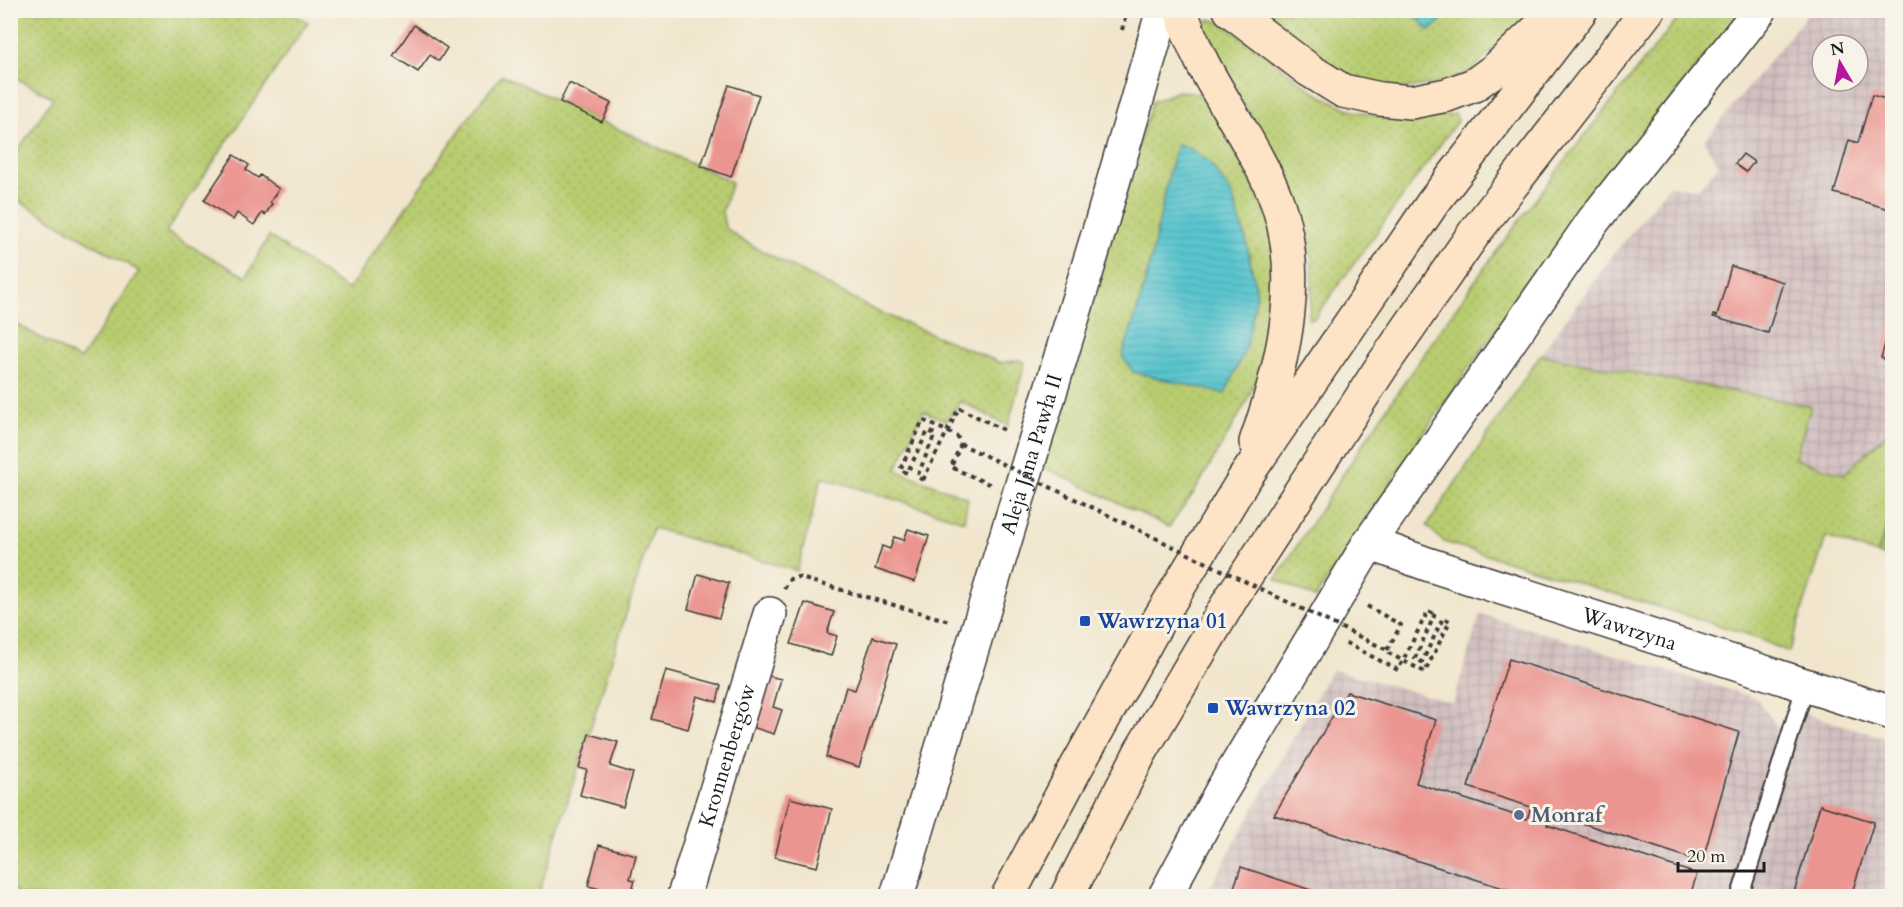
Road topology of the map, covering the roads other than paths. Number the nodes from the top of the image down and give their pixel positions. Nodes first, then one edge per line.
1 (1163, 10) edge
2 (1181, 10) edge
3 (1230, 10) edge
4 (1558, 10) edge
5 (1581, 10) edge
6 (1648, 10) edge
7 (1760, 10) edge
8 (1244, 479) junction
9 (1369, 543) junction
10 (770, 614) road end
11 (1806, 684) junction
12 (1893, 713) edge
13 (684, 897) edge
14 (897, 897) edge
15 (1008, 897) edge
16 (1067, 897) edge
17 (1165, 897) edge
18 (1740, 897) edge

1 - 14 street, Aleja Jana Pawła II
2 - 8 main road
3 - 4 main road
5 - 8 main road
6 - 16 main road
7 - 9 street
8 - 15 main road
9 - 11 street, Wawrzyna
9 - 17 street
10 - 13 street, Kronnenbergów
11 - 12 street, Wawrzyna
11 - 18 lane

